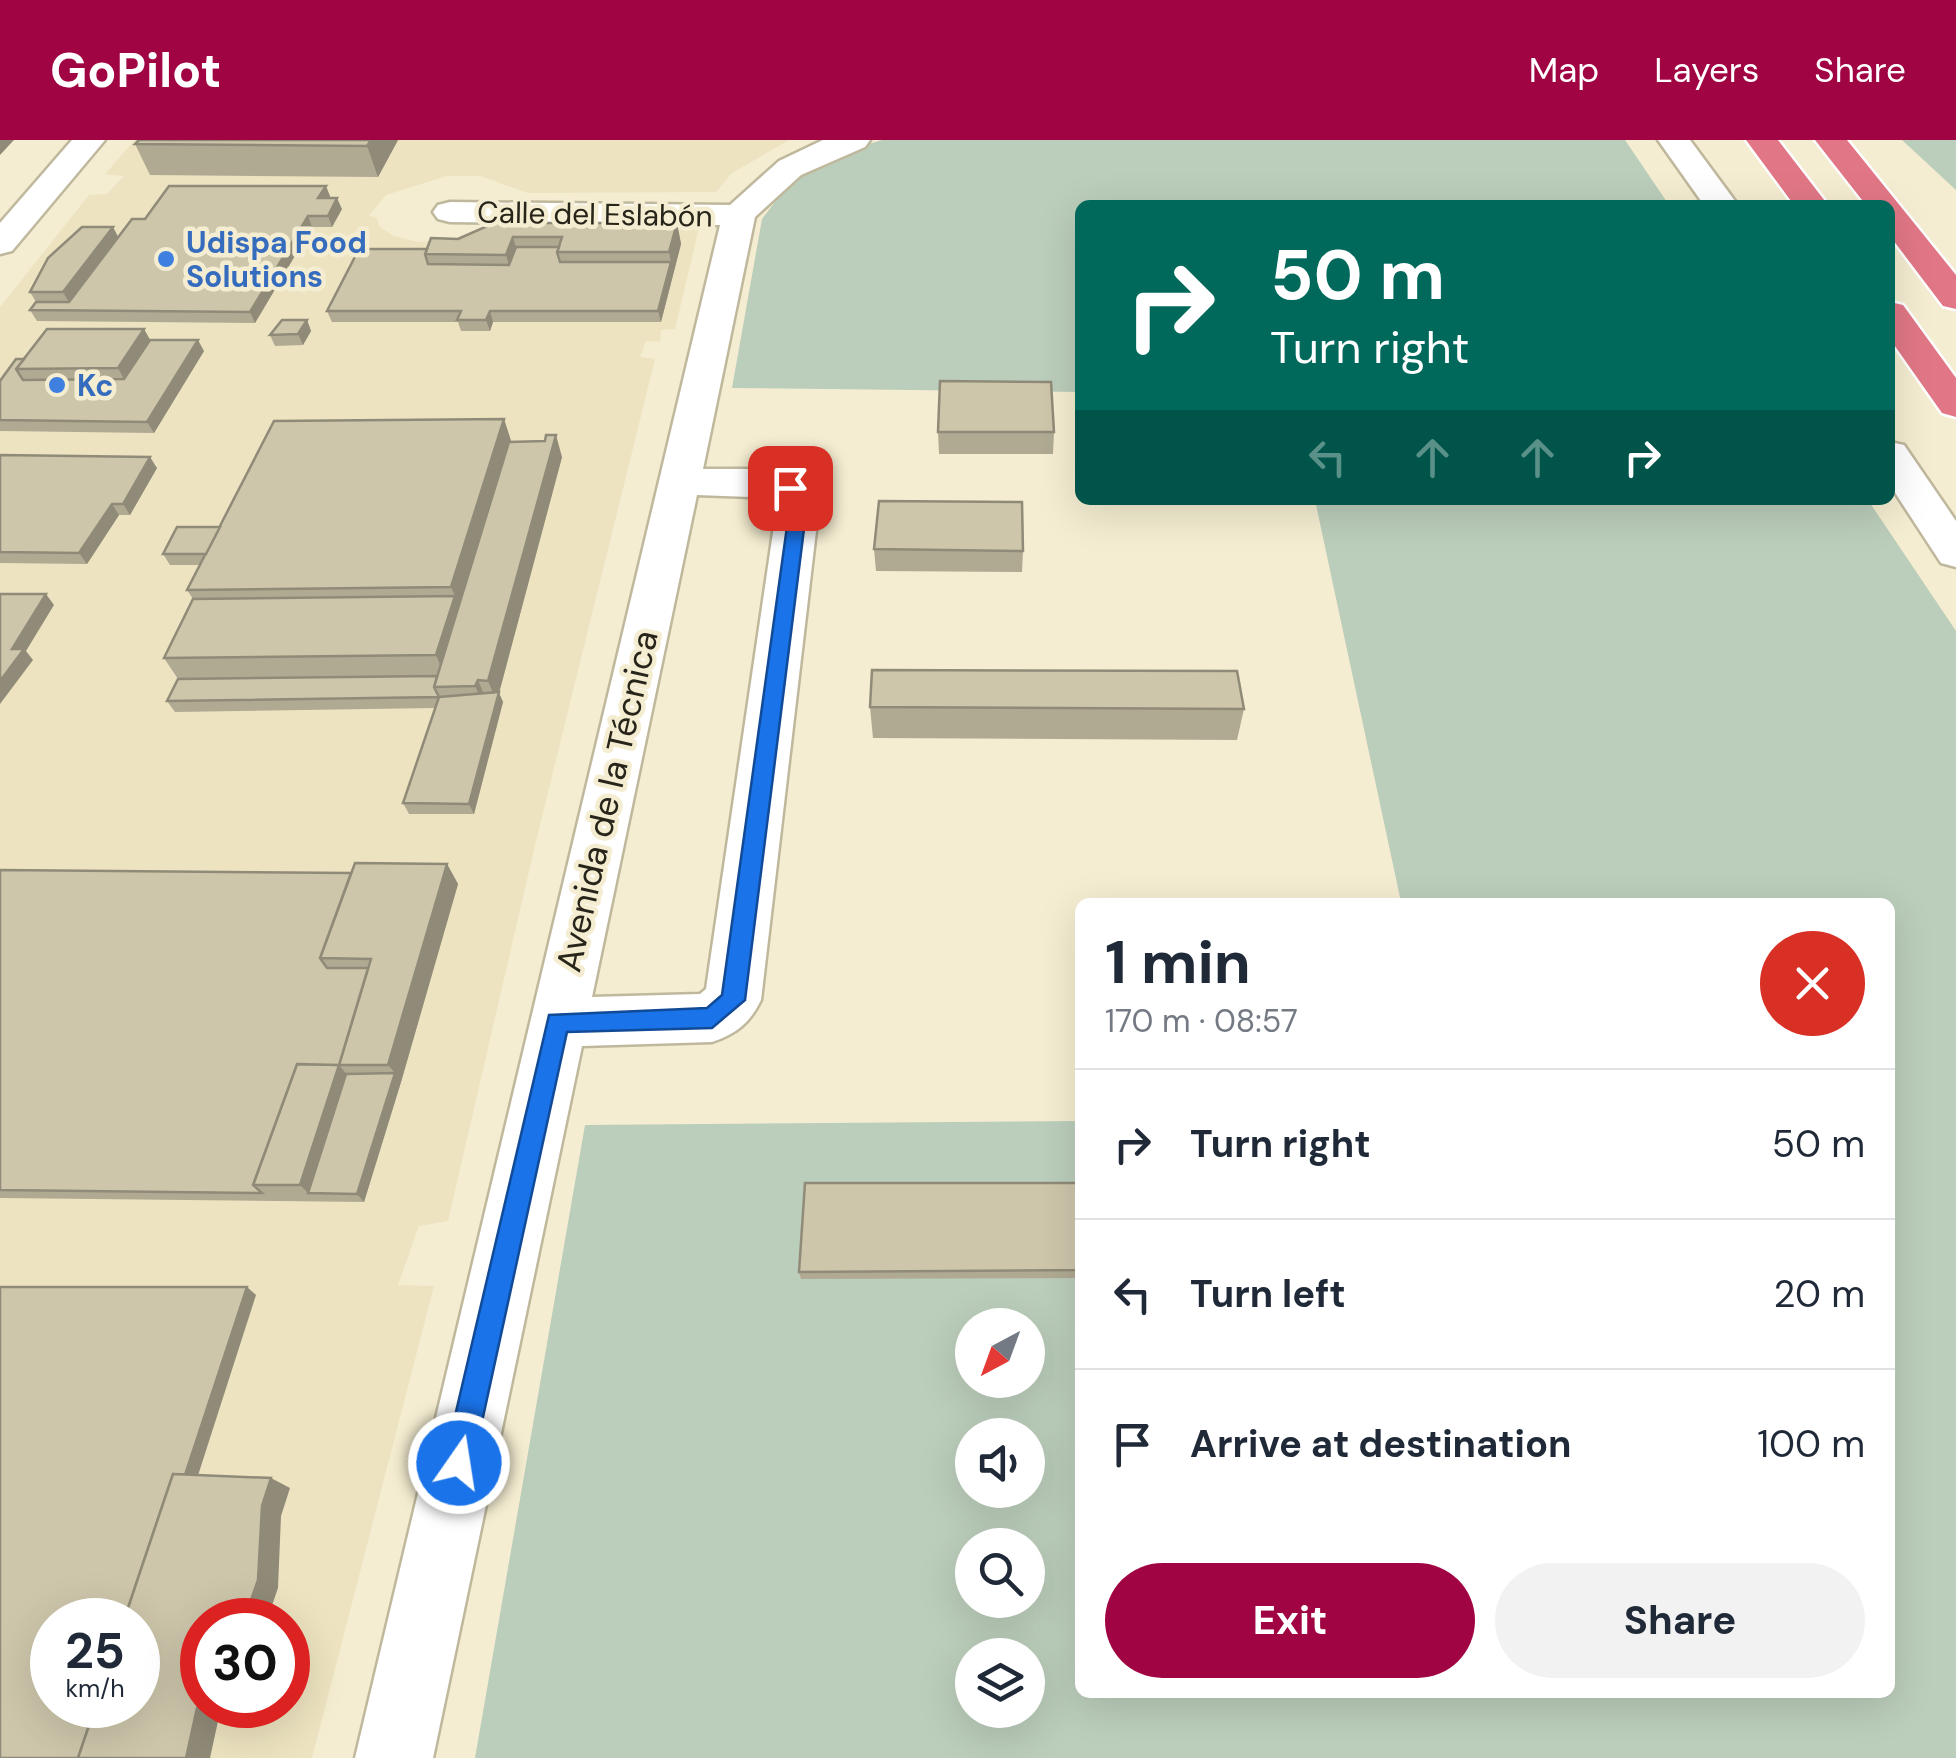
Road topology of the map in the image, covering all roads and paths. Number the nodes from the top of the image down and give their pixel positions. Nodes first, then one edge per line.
1 (89, 140) edge
2 (854, 140) edge
3 (1674, 140) edge
4 (1762, 140) edge
5 (1831, 140) edge
6 (1717, 200) edge
7 (1807, 200) edge
8 (1878, 200) edge
9 (14, 210) edge
10 (450, 212) dead end
11 (739, 215) junction
12 (1895, 220) edge
13 (0, 244) edge
14 (1956, 298) edge
15 (1895, 320) edge
16 (1956, 405) edge
17 (1895, 462) edge
18 (679, 482) junction
19 (1956, 553) edge
20 (558, 1022) junction
21 (394, 1758) edge

1 - 9 street
2 - 11 street, Avenida de la Técnica
3 - 6 street
4 - 7 highway
5 - 8 highway
9 - 13 street
10 - 11 street, Calle del Eslabón
11 - 18 street, Avenida de la Técnica
12 - 14 highway
15 - 16 highway
17 - 19 street
18 - 20 street, Avenida de la Técnica
18 - 20 street
20 - 21 street, Avenida de la Técnica

